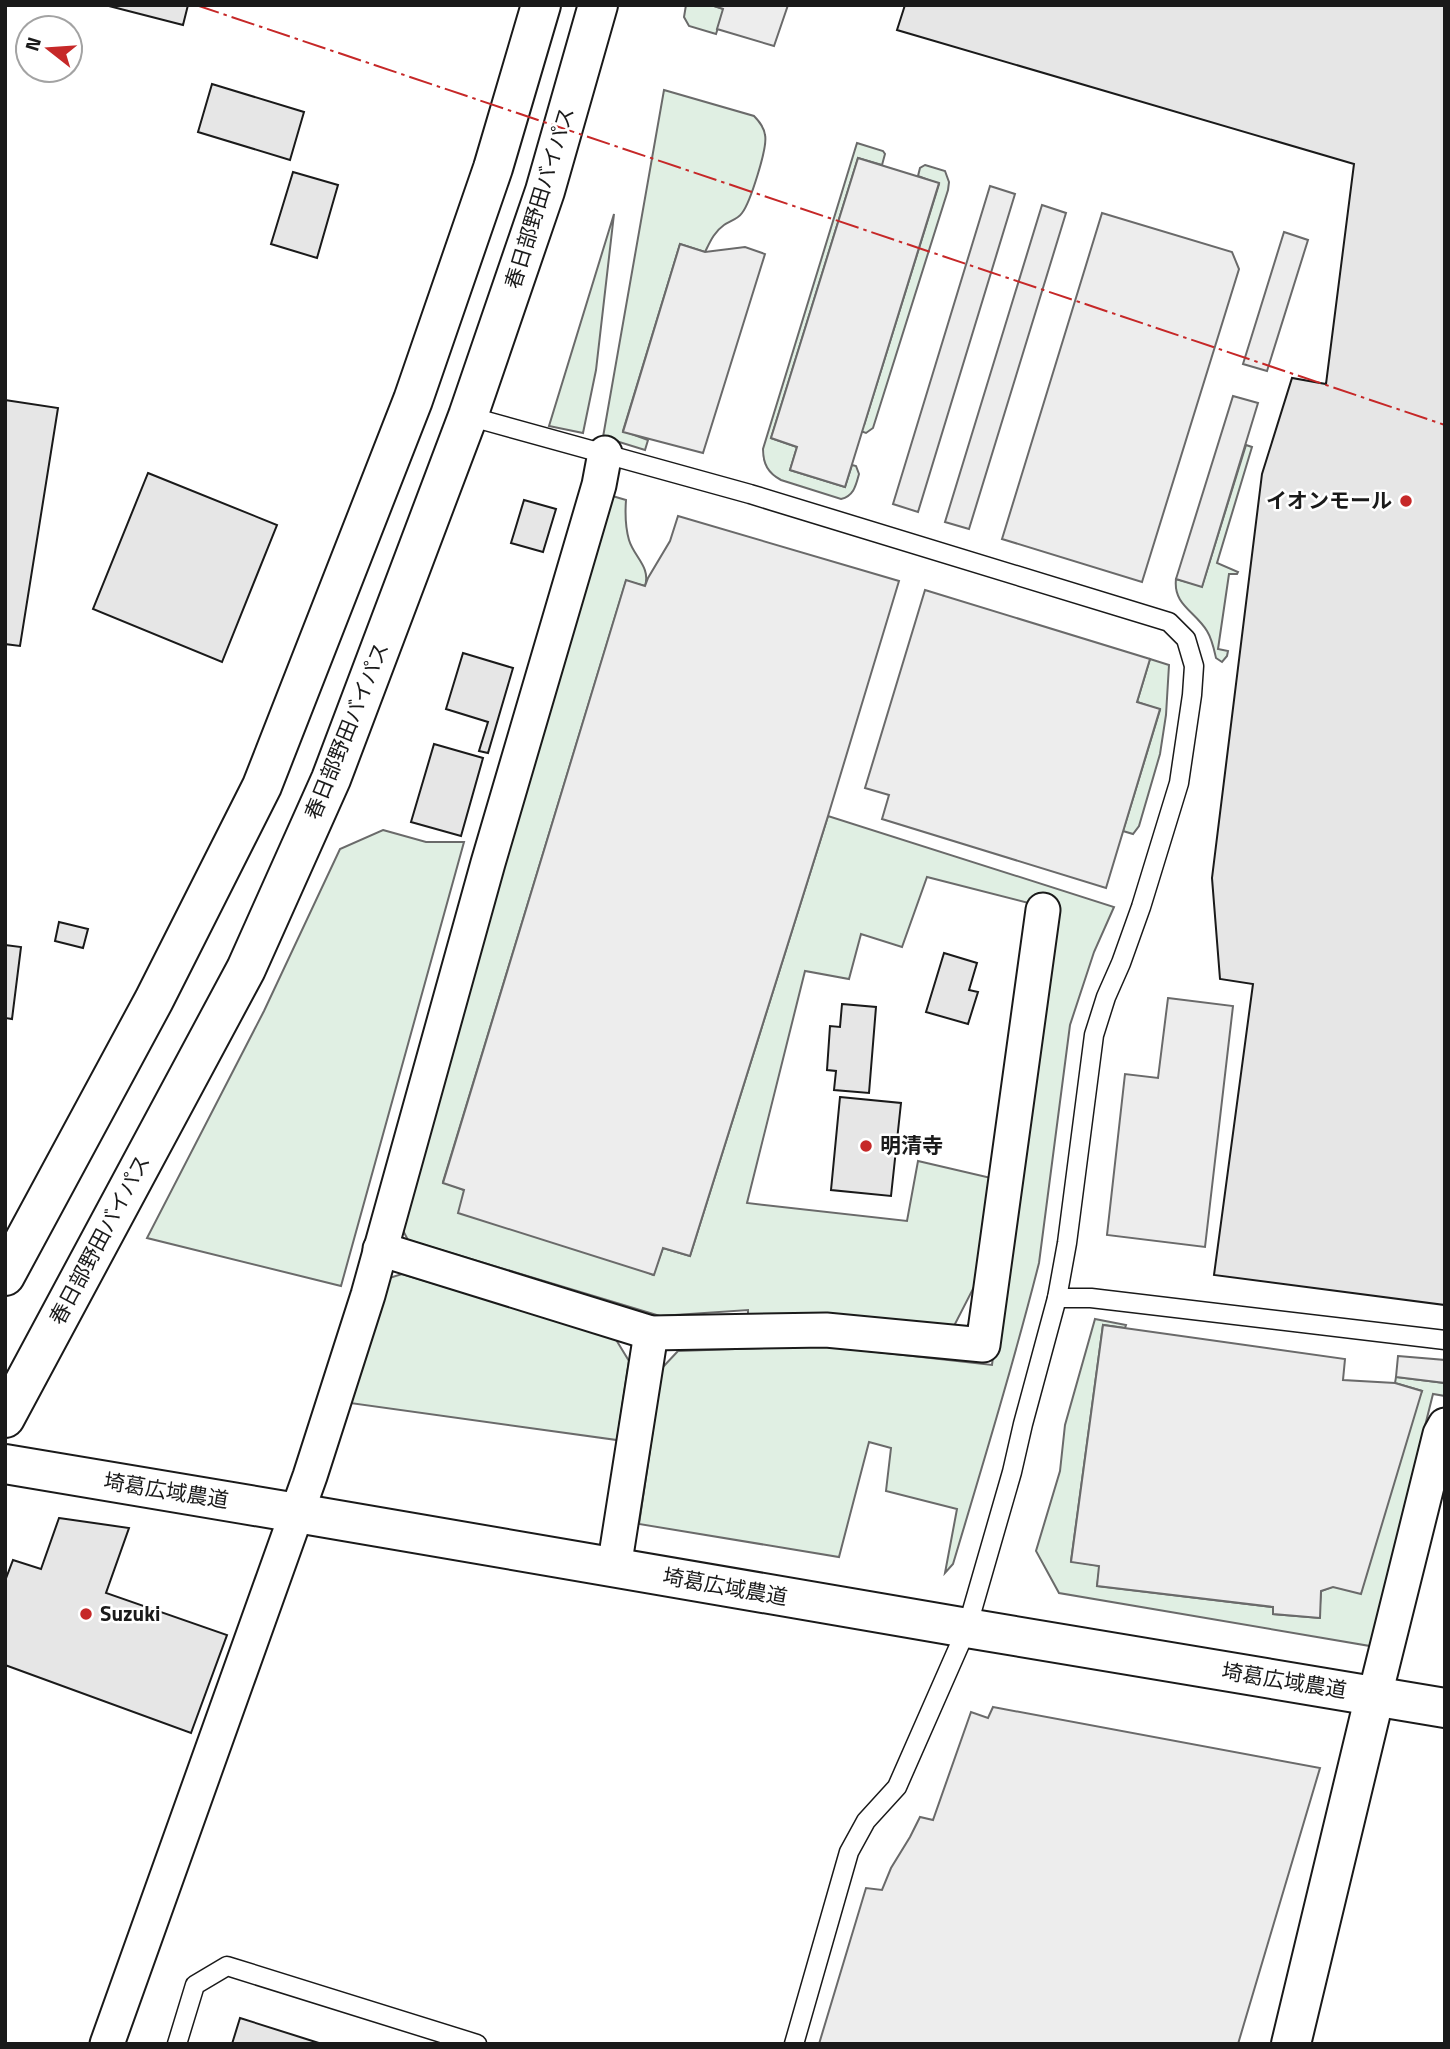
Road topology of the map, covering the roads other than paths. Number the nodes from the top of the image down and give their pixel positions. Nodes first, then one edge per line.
1 (541, 5) edge
2 (598, 5) edge
3 (468, 416) junction
4 (605, 453) junction
5 (1043, 910) dead end
6 (380, 1249) junction
7 (5, 1276) edge
8 (1057, 1298) junction
9 (652, 1333) junction
10 (1445, 1340) edge
11 (5, 1418) edge
12 (1445, 1425) edge
13 (5, 1464) edge
14 (297, 1513) junction
15 (614, 1568) junction
16 (967, 1628) junction
17 (1375, 1695) junction
18 (1445, 1708) edge
19 (107, 2044) edge
20 (177, 2044) edge
21 (477, 2044) edge
22 (794, 2044) edge
23 (1291, 2044) edge

1 - 7 main road
2 - 3 main road, 春日部野田バイパス
3 - 4 lane
3 - 11 main road, 春日部野田バイパス
4 - 6 street
4 - 8 lane
5 - 9 street
6 - 9 street
6 - 14 street
8 - 10 lane
8 - 16 lane
9 - 15 street
12 - 17 street
13 - 14 main road, 埼葛広域農道
14 - 15 main road, 埼葛広域農道
14 - 19 street
15 - 16 main road, 埼葛広域農道
16 - 17 main road, 埼葛広域農道
16 - 22 lane
17 - 18 main road, 埼葛広域農道
17 - 23 main road
20 - 21 lane

